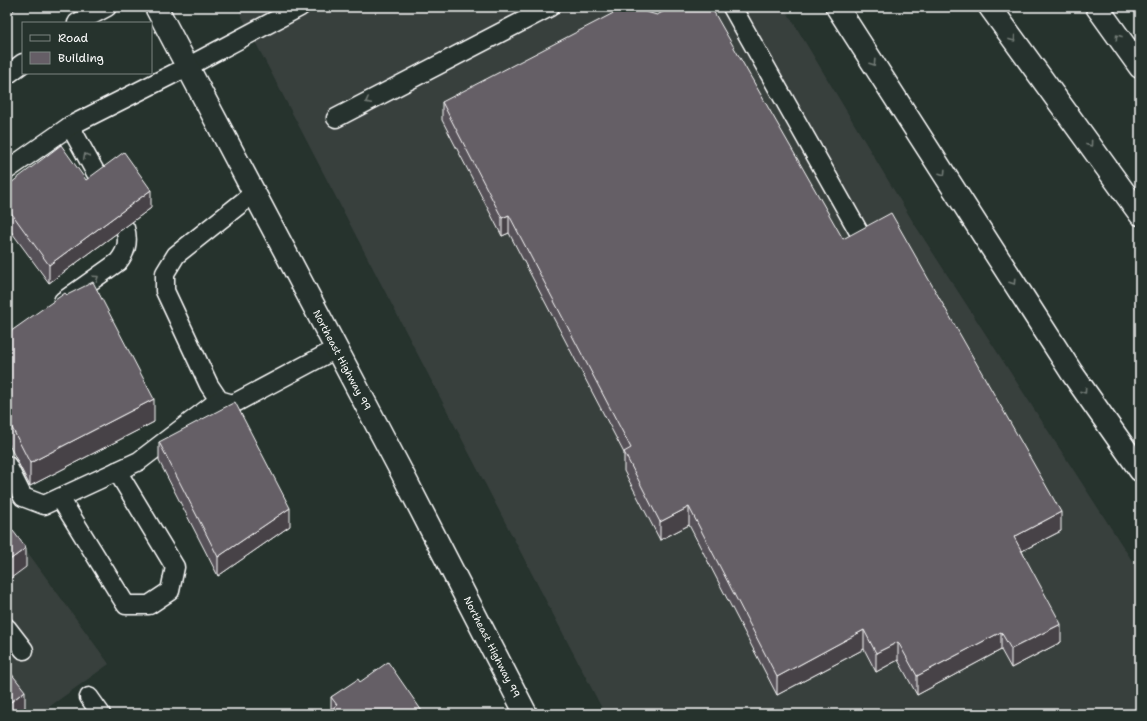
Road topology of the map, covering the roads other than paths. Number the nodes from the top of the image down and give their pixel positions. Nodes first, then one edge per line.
1 (107, 7) edge
2 (156, 7) edge
3 (300, 7) edge
4 (550, 7) edge
5 (732, 7) edge
6 (837, 7) edge
7 (990, 7) edge
8 (1097, 7) edge
9 (79, 22) edge
10 (22, 64) edge
11 (188, 67) junction
12 (1140, 67) edge
13 (7, 75) edge
14 (336, 118) dead end
15 (70, 126) junction
16 (7, 170) edge
17 (103, 186) edge
18 (254, 193) junction
19 (1140, 214) edge
20 (125, 228) edge
21 (860, 234) edge
22 (50, 310) edge
23 (336, 349) junction
24 (219, 400) junction
25 (7, 465) edge
26 (1140, 470) edge
27 (117, 471) junction
28 (60, 498) junction
29 (7, 628) edge
30 (24, 650) dead end
31 (90, 697) dead end
32 (101, 714) edge
33 (526, 714) edge

1 - 9 lane
2 - 11 main road, Northeast Highway 99
3 - 11 lane
4 -> 14 lane
5 - 21 lane
6 -> 26 main road
7 -> 19 main road
12 -> 8 main road
10 - 13 lane
11 - 15 lane
11 - 18 main road, Northeast Highway 99
15 - 16 lane
17 -> 15 lane
18 - 23 main road, Northeast Highway 99
18 - 24 lane
22 -> 20 lane
23 - 24 lane
23 - 33 main road, Northeast Highway 99
24 - 27 lane
25 - 28 lane
27 - 28 lane
27 - 28 lane
29 - 30 lane
31 - 32 lane

